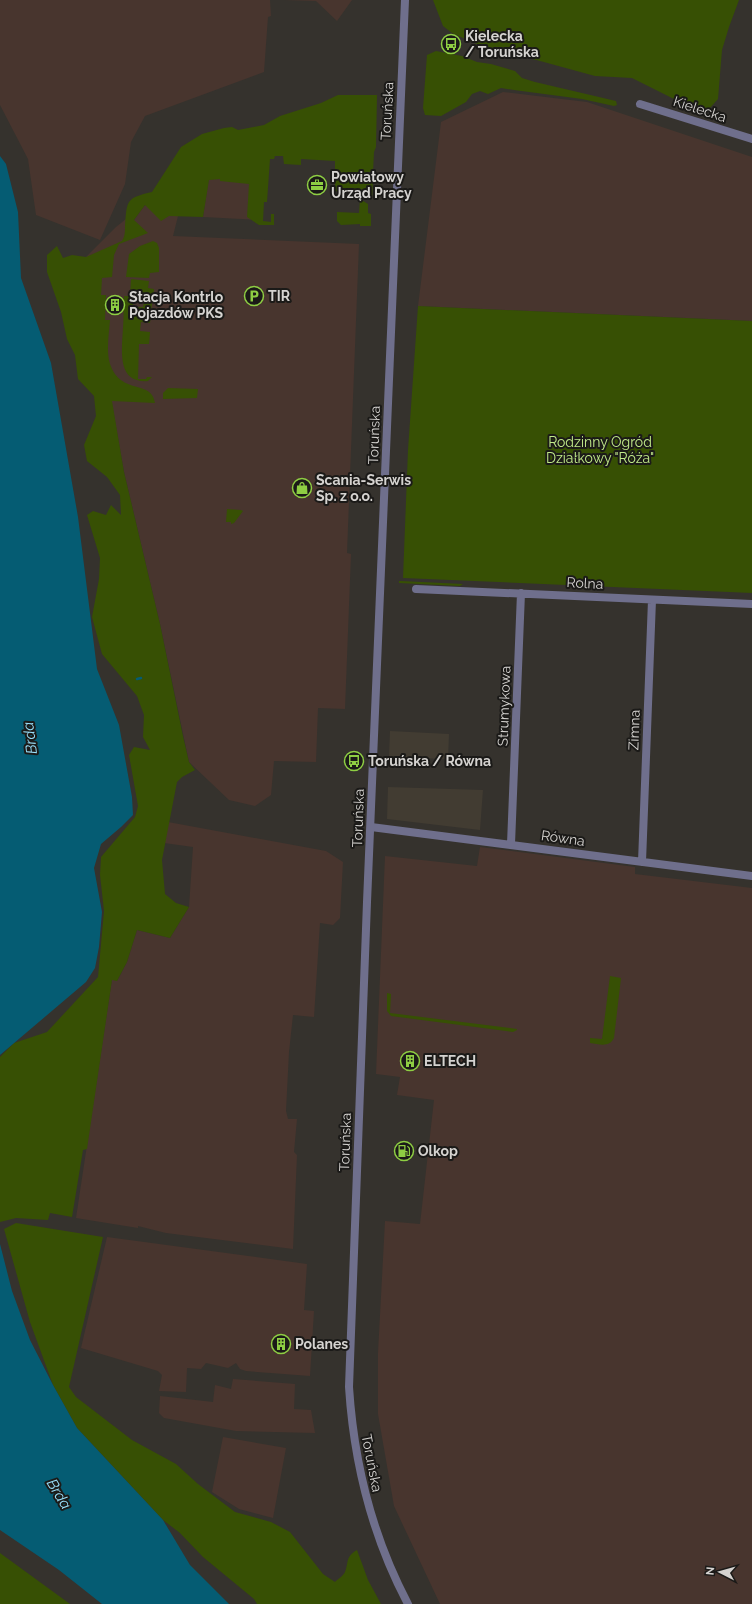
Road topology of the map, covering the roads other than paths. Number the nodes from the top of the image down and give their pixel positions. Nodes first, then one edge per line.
1 (405, 0) edge
2 (640, 104) dead end
3 (752, 139) edge
4 (416, 589) dead end
5 (521, 593) junction
6 (652, 600) junction
7 (752, 604) edge
8 (371, 828) junction
9 (511, 844) junction
10 (642, 862) junction
11 (752, 876) edge
12 (408, 1604) edge

1 - 8 street, Toruńska
2 - 3 street, Kielecka
4 - 5 street, Rolna
5 - 6 street, Rolna
5 - 9 street, Strumykowa
6 - 7 street, Rolna
6 - 10 street, Zimna
8 - 9 street, Równa
8 - 12 street, Toruńska
9 - 10 street, Równa
10 - 11 street, Równa

